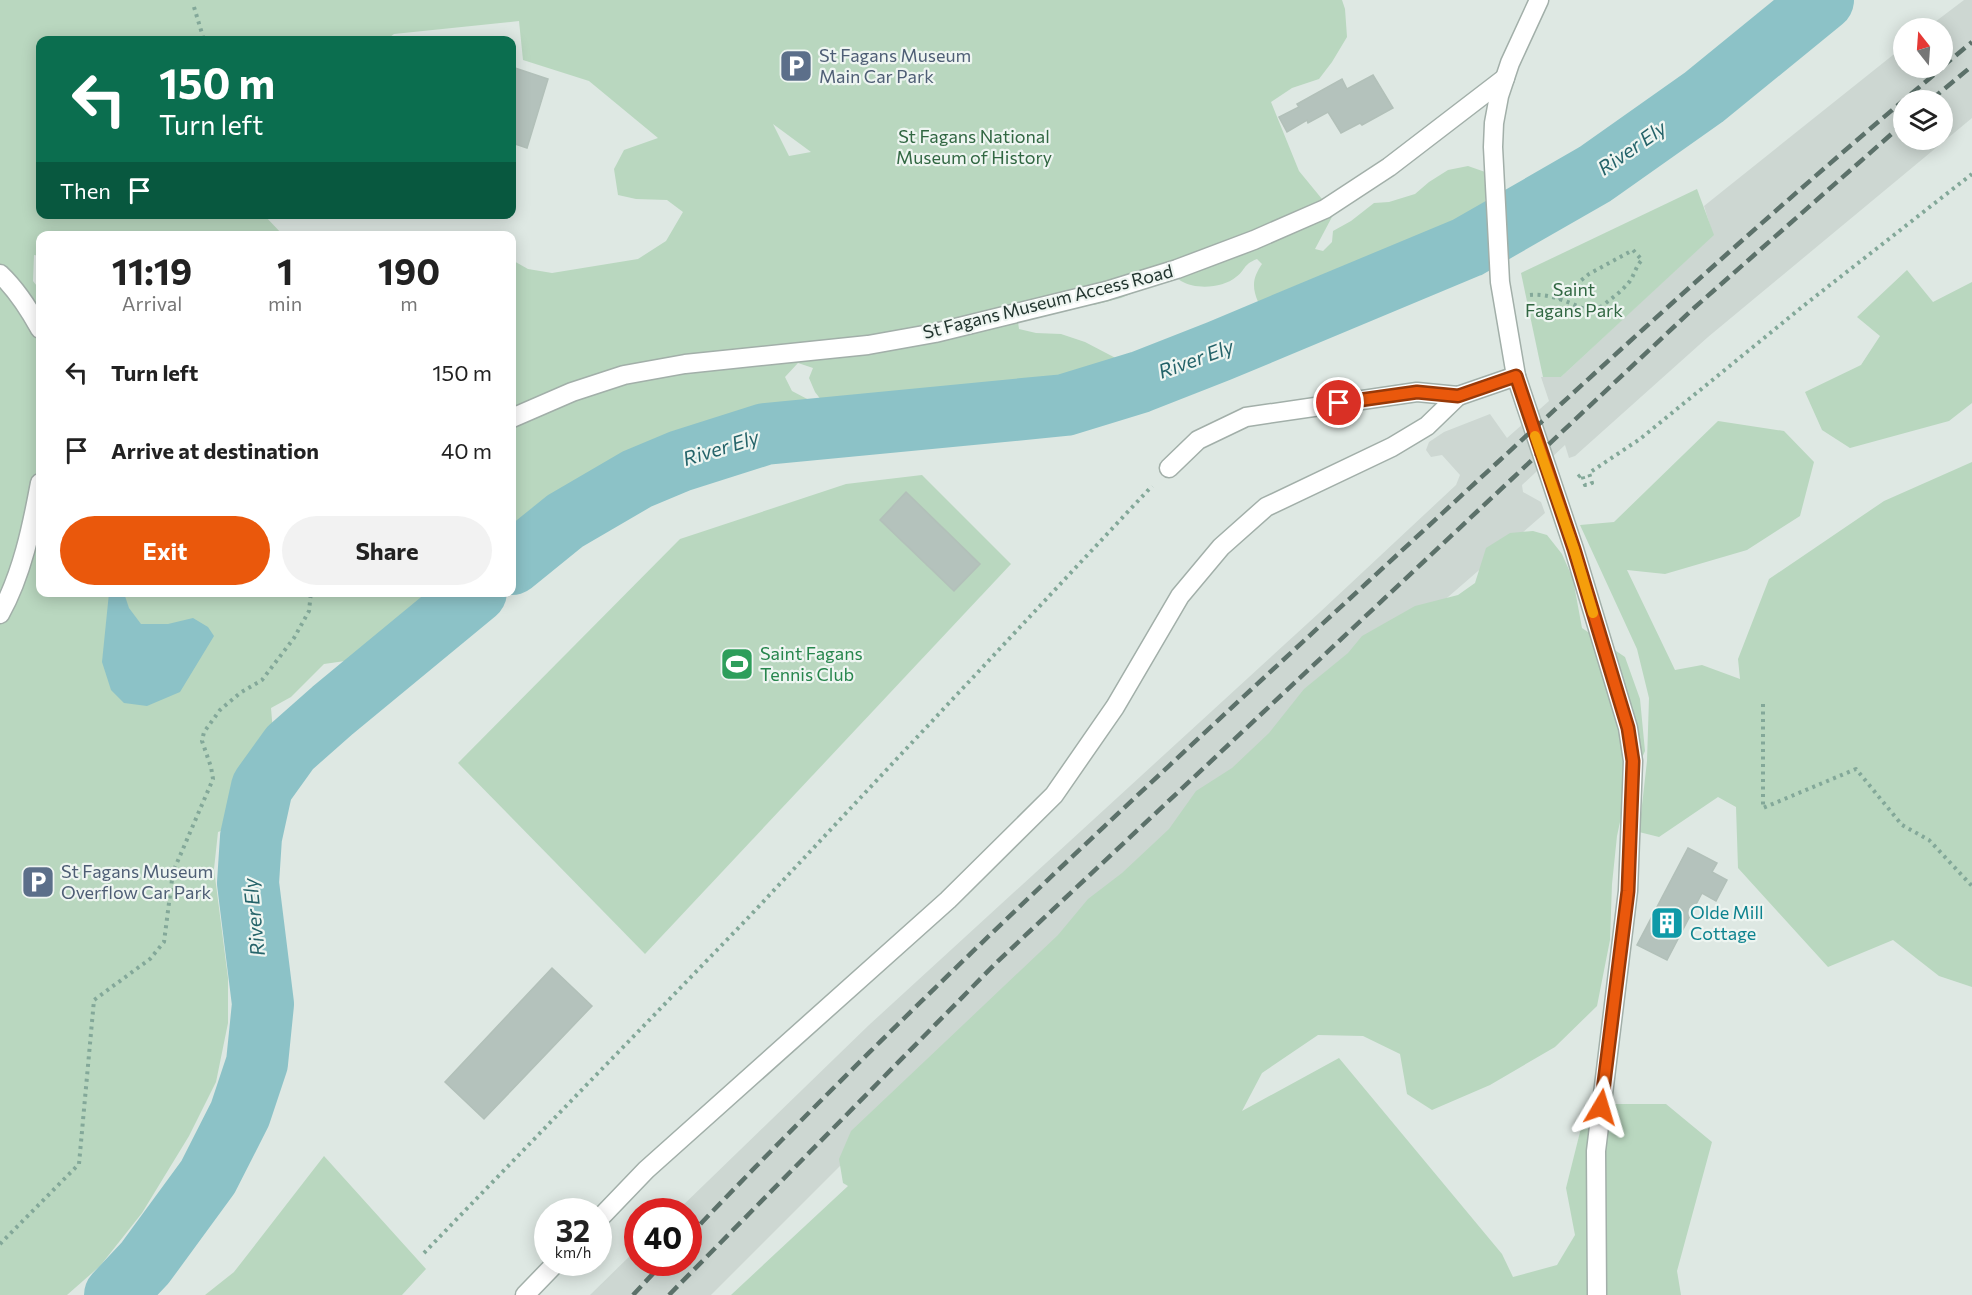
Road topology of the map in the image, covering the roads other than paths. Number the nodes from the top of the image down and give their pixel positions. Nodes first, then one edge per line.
1 (1539, 0) edge
2 (1505, 78) junction
3 (0, 274) edge
4 (36, 322) edge
5 (1516, 376) junction
6 (1458, 396) junction
7 (516, 416) edge
8 (1169, 468) road end
9 (36, 504) edge
10 (0, 614) edge
11 (612, 1205) edge
12 (543, 1276) edge
13 (525, 1295) edge
14 (1597, 1295) edge

1 - 2 street
2 - 5 street
2 - 7 street, St Fagans Museum Access Road
3 - 4 street
5 - 6 street
5 - 14 street
6 - 8 street
6 - 11 street
9 - 10 street
12 - 13 street

